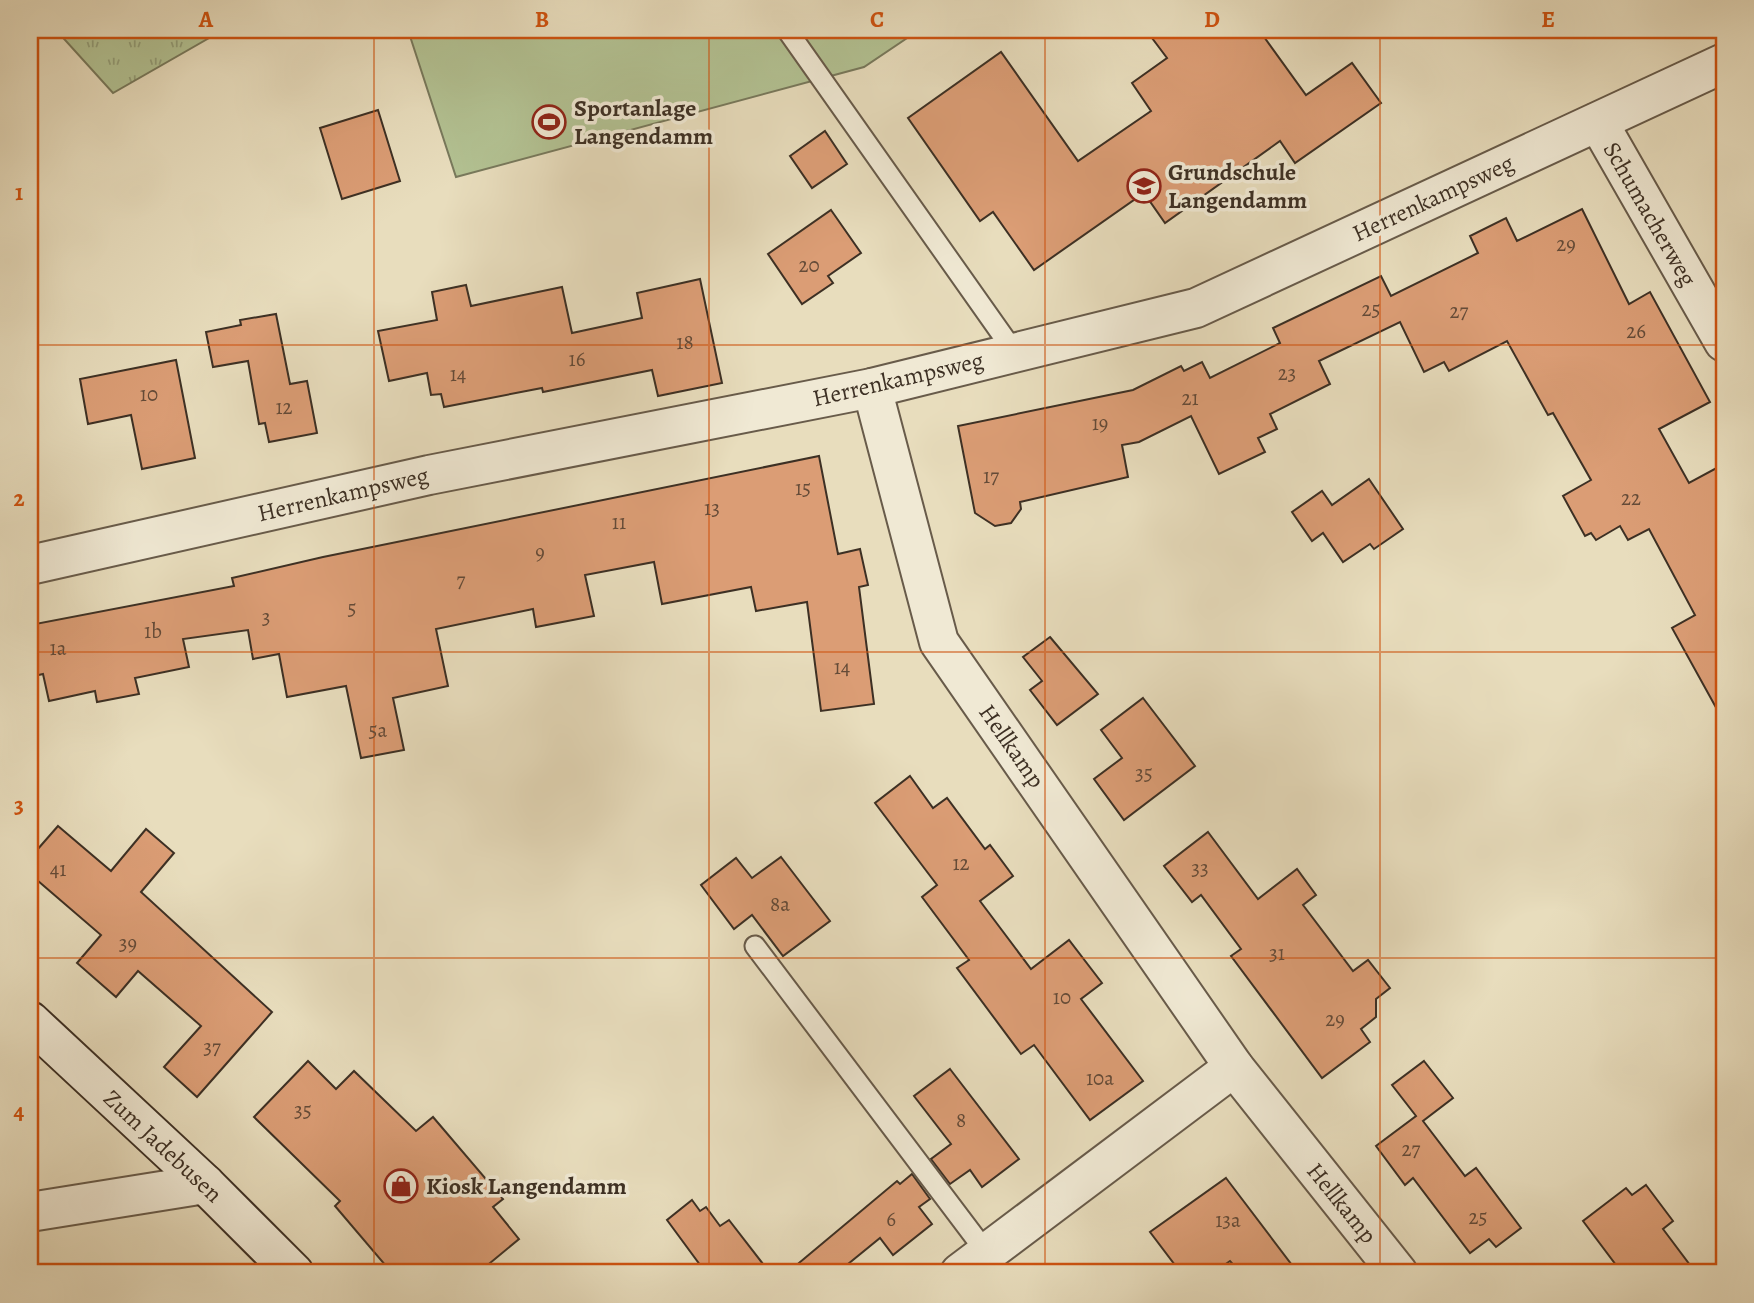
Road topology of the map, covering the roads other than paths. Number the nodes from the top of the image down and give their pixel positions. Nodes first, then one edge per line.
1 (787, 30) edge
2 (1724, 63) edge
3 (1598, 122) junction
4 (1724, 342) edge
5 (1015, 353) junction
6 (872, 388) junction
7 (30, 565) edge
8 (755, 946) dead end
9 (30, 1021) edge
10 (1234, 1067) junction
11 (205, 1184) junction
12 (30, 1212) edge
13 (969, 1267) edge
14 (294, 1273) edge
15 (1398, 1273) edge

1 - 5 lane
2 - 3 street, Herrenkampsweg
3 - 4 street, Schumacherweg
3 - 5 street, Herrenkampsweg
5 - 6 street, Herrenkampsweg
6 - 7 street, Herrenkampsweg
6 - 10 street, Hellkamp
8 - 13 lane
9 - 11 street, Zum Jadebusen
10 - 13 street
10 - 15 street, Hellkamp
11 - 12 street
11 - 14 street, Zum Jadebusen

